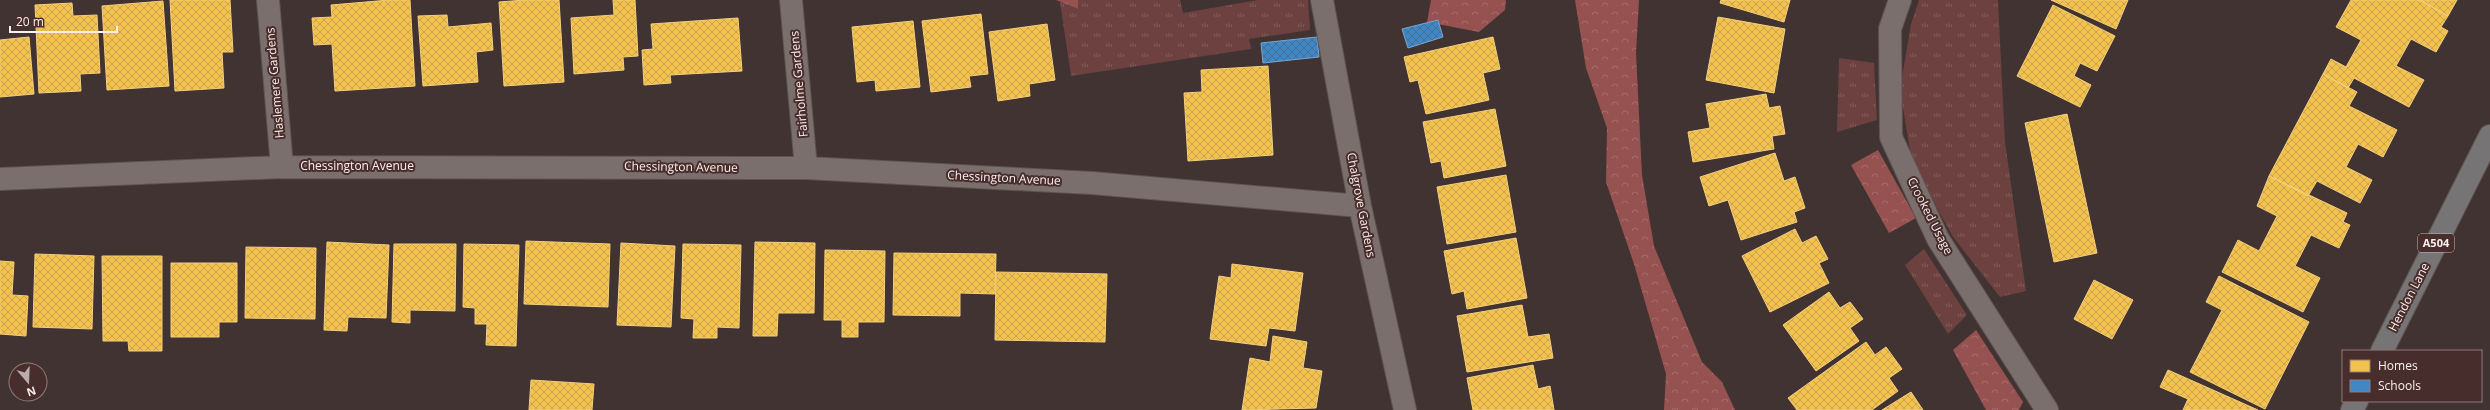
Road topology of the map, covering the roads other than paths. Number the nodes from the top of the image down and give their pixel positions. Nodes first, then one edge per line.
1 (268, 0) edge
2 (791, 0) edge
3 (1322, 0) edge
4 (1900, 0) edge
5 (2490, 136) edge
6 (282, 167) junction
7 (806, 168) junction
8 (0, 179) edge
9 (1360, 206) junction
10 (2383, 350) edge
11 (1405, 410) edge
12 (2047, 410) edge

1 - 6 street, Haslemere Gardens
2 - 7 street, Fairholme Gardens
3 - 9 street, Chalgrove Gardens
4 - 12 street, Crooked Usage
5 - 10 main road, Hendon Lane / A504
6 - 7 street, Chessington Avenue
6 - 8 street, Chessington Avenue
7 - 9 street, Chessington Avenue
9 - 11 street, Chalgrove Gardens

